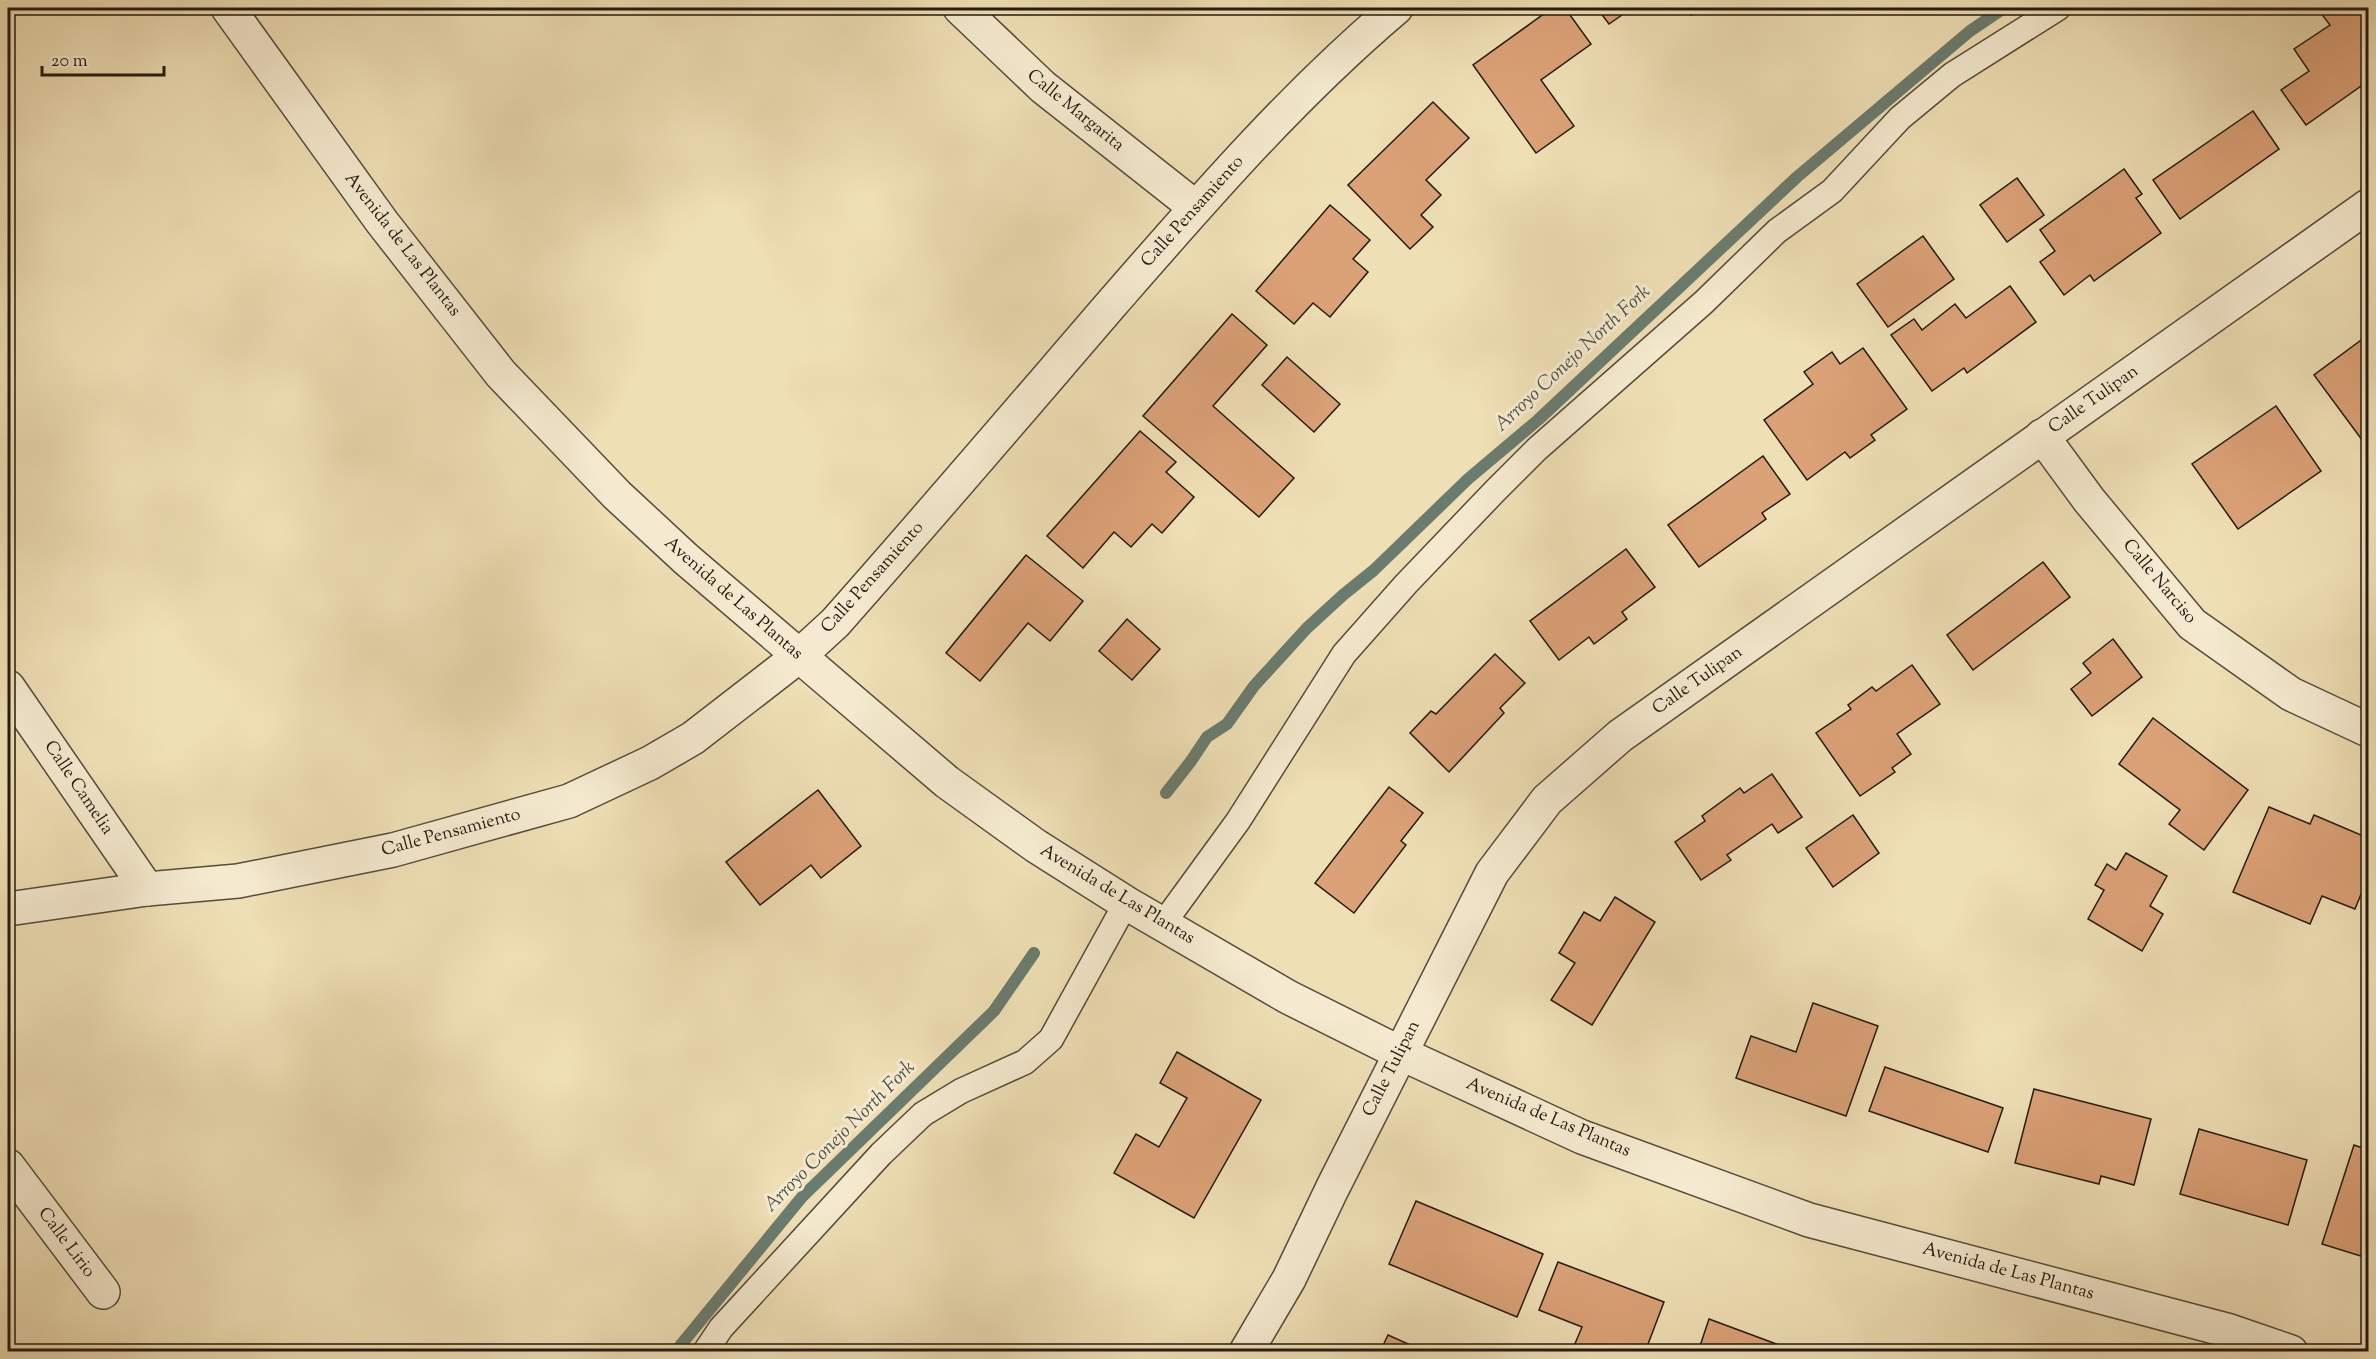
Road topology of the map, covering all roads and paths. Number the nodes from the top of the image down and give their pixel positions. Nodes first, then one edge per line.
1 (228, 8) edge
2 (960, 8) edge
3 (1396, 8) edge
4 (2058, 8) edge
5 (2368, 206) edge
6 (1195, 207) junction
7 (2042, 436) junction
8 (799, 656) junction
9 (8, 687) edge
10 (2368, 730) edge
11 (147, 889) junction
12 (1126, 903) junction
13 (8, 909) edge
14 (1163, 924) junction
15 (1400, 1053) junction
16 (8, 1166) edge
17 (103, 1292) dead end
18 (705, 1352) edge
19 (1246, 1352) edge
20 (2291, 1352) edge

1 - 8 street, Avenida de Las Plantas
2 - 6 street, Calle Margarita
3 - 6 street, Calle Pensamiento
4 - 14 lane
5 - 7 street, Calle Tulipan
6 - 8 street, Calle Pensamiento
7 - 10 street, Calle Narciso
7 - 15 street, Calle Tulipan
8 - 11 street, Calle Pensamiento
8 - 12 street, Avenida de Las Plantas
9 - 11 street, Calle Camelia
11 - 13 street, Calle Pensamiento
12 - 14 street, Avenida de Las Plantas
12 - 18 lane
14 - 15 street, Avenida de Las Plantas
15 - 19 street, Calle Tulipan
15 - 20 street, Avenida de Las Plantas
16 - 17 street, Calle Lirio

